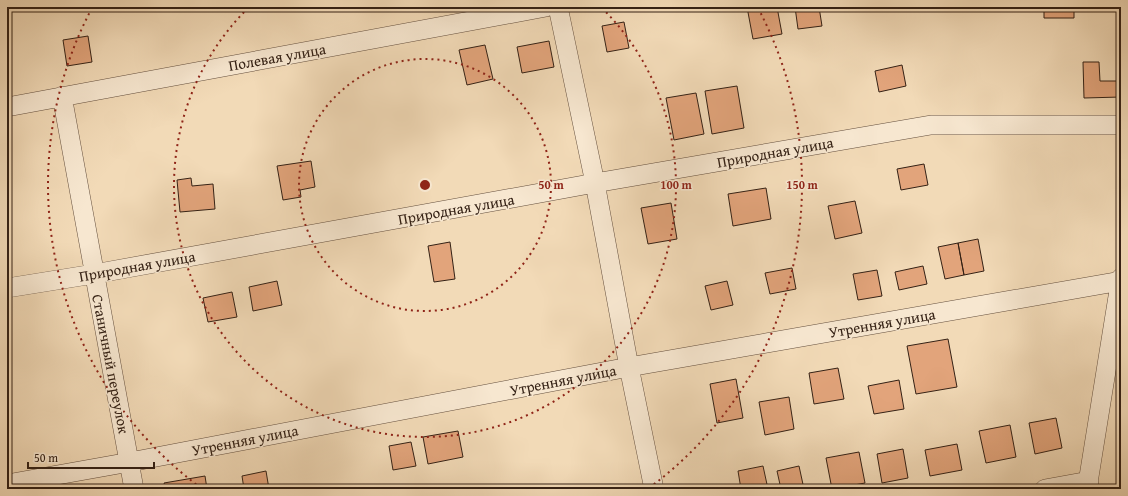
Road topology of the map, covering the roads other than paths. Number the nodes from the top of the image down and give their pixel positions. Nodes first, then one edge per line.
1 (546, 7) edge
2 (558, 7) edge
3 (62, 96) junction
4 (7, 107) edge
5 (1121, 125) edge
6 (595, 183) junction
7 (94, 274) junction
8 (1121, 280) edge
9 (7, 288) edge
10 (629, 367) junction
11 (130, 462) junction
12 (7, 484) edge
13 (1088, 485) edge
14 (134, 489) edge
15 (654, 489) edge
16 (1045, 489) edge

1 - 3 street, Полевая улица
2 - 6 street
3 - 4 street, Полевая улица
3 - 7 street, Станичный переулок
5 - 6 street, Природная улица
6 - 7 street, Природная улица
6 - 10 street
7 - 9 street, Природная улица
7 - 11 street, Станичный переулок
8 - 10 street, Утренняя улица
8 - 13 street
10 - 11 street, Утренняя улица
10 - 15 street
11 - 12 street, Утренняя улица
11 - 14 street, Станичный переулок
13 - 16 street

